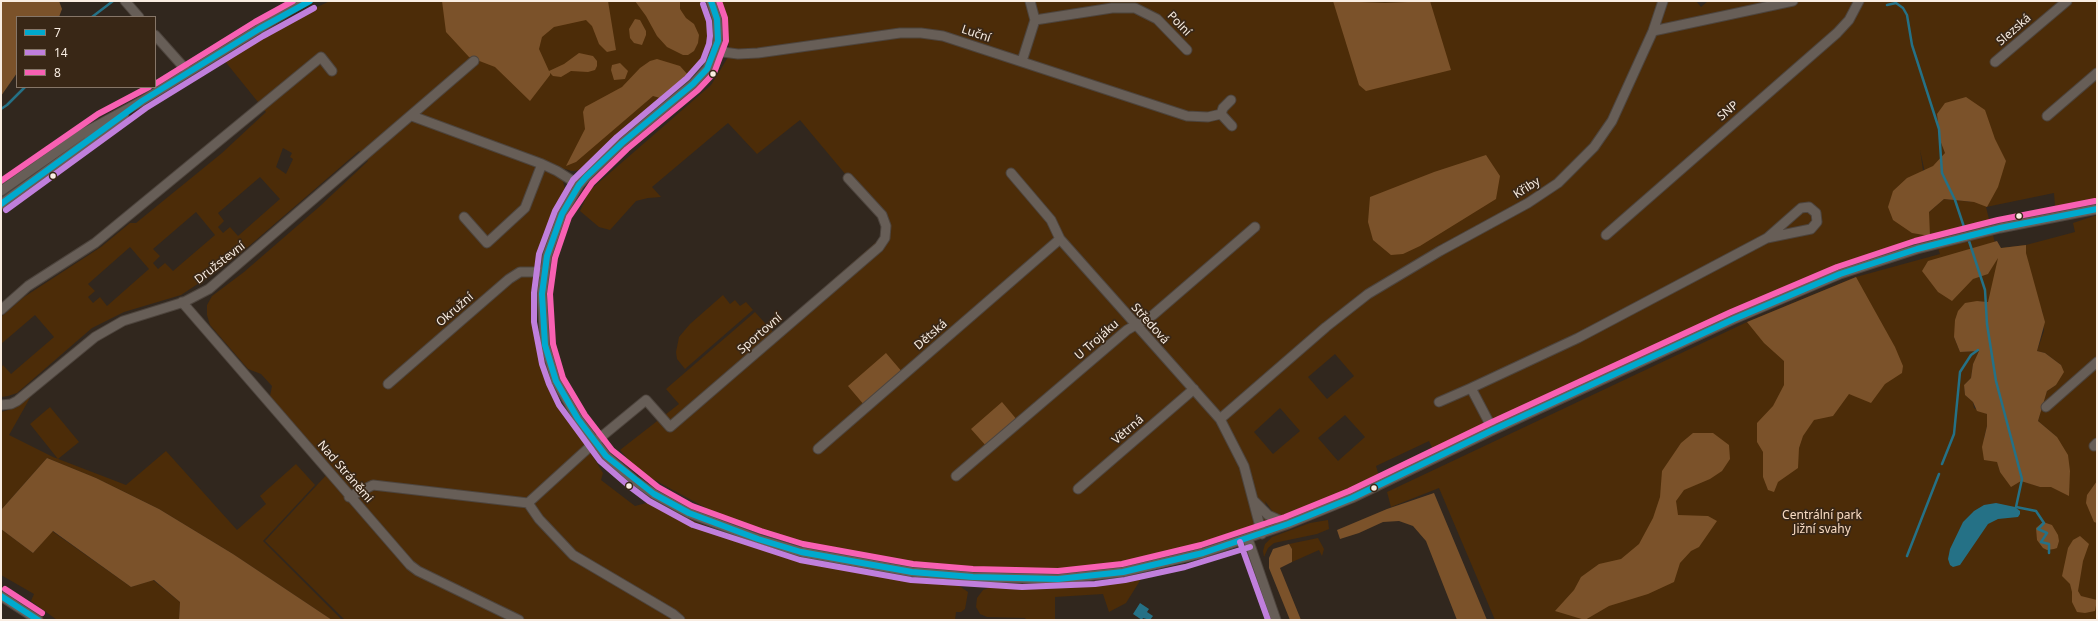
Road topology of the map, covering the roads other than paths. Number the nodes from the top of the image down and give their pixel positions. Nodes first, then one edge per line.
1 (125, 1) edge
2 (304, 1) edge
3 (310, 1) edge
4 (711, 1) edge
5 (1030, 1) edge
6 (1663, 1) edge
7 (1792, 1) edge
8 (1859, 1) edge
9 (2066, 1) edge
10 (287, 12) junction
11 (138, 16) edge
12 (1035, 20) junction
13 (1653, 31) junction
14 (156, 36) edge
15 (1187, 50) dead end
16 (716, 51) junction
17 (474, 61) dead end
18 (1022, 61) junction
19 (1995, 62) dead end
20 (332, 71) dead end
21 (188, 72) junction
22 (2097, 73) edge
23 (1230, 100) dead end
24 (142, 101) junction
25 (1221, 114) junction
26 (412, 116) junction
27 (2047, 116) dead end
28 (1232, 126) dead end
29 (542, 164) junction
30 (1011, 173) dead end
31 (848, 178) dead end
32 (579, 185) junction
33 (1, 191) edge
34 (1, 204) edge
35 (2097, 209) edge
36 (464, 217) dead end
37 (1255, 226) dead end
38 (1606, 235) dead end
39 (1767, 238) junction
40 (1060, 239) junction
41 (544, 272) junction
42 (182, 302) junction
43 (1, 310) edge
44 (1135, 325) junction
45 (2097, 362) edge
46 (388, 384) dead end
47 (1471, 388) junction
48 (1194, 389) junction
49 (1439, 402) dead end
50 (1, 406) edge
51 (2046, 407) dead end
52 (1220, 419) junction
53 (1493, 430) junction
54 (595, 442) junction
55 (818, 449) dead end
56 (956, 476) dead end
57 (1078, 489) dead end
58 (349, 497) junction
59 (1254, 500) junction
60 (528, 503) junction
61 (1288, 524) junction
62 (1262, 534) junction
63 (1248, 539) junction
64 (1, 596) edge
65 (38, 620) edge
66 (519, 620) edge
67 (680, 620) edge
68 (1276, 620) edge

1 - 11 street
2 - 10 street
3 - 10 street
4 - 16 street
5 - 12 street
6 - 13 street, Křiby
7 - 13 street
8 - 38 street, SNP
9 - 19 street, Slezská
10 - 21 street
12 - 15 street, Polní
12 - 18 street
13 - 52 street, Křiby
14 - 21 street
16 - 18 street, Luční
16 - 32 street
17 - 26 street, Družstevní
18 - 25 street, Luční
20 - 43 street
21 - 24 street
22 - 27 street
23 - 25 street
24 - 33 street
24 - 34 street
25 - 28 street
26 - 29 street
26 - 42 street, Družstevní
29 - 32 street
29 - 36 street
30 - 40 street, Středová
31 - 54 street, Sportovní
32 - 41 street
35 - 53 street
37 - 44 street, U Trojáku
39 - 39 street
39 - 47 street
40 - 44 street, Středová
40 - 55 street, Dětská
41 - 46 street, Okružní
41 - 54 street
42 - 50 street, Družstevní
42 - 58 street, Nad Stráněmi
44 - 48 street, Středová
44 - 56 street, U Trojáku
45 - 51 street
47 - 49 street
47 - 53 street
48 - 52 street, Středová
48 - 57 street, Větrná
52 - 59 street, Středová
53 - 61 street
54 - 60 street
54 - 63 street
58 - 60 street
58 - 66 street, Nad Stráněmi
59 - 61 street, Středová
59 - 62 street, Středová
60 - 67 street
61 - 62 street
62 - 63 street
63 - 68 street
64 - 65 street

